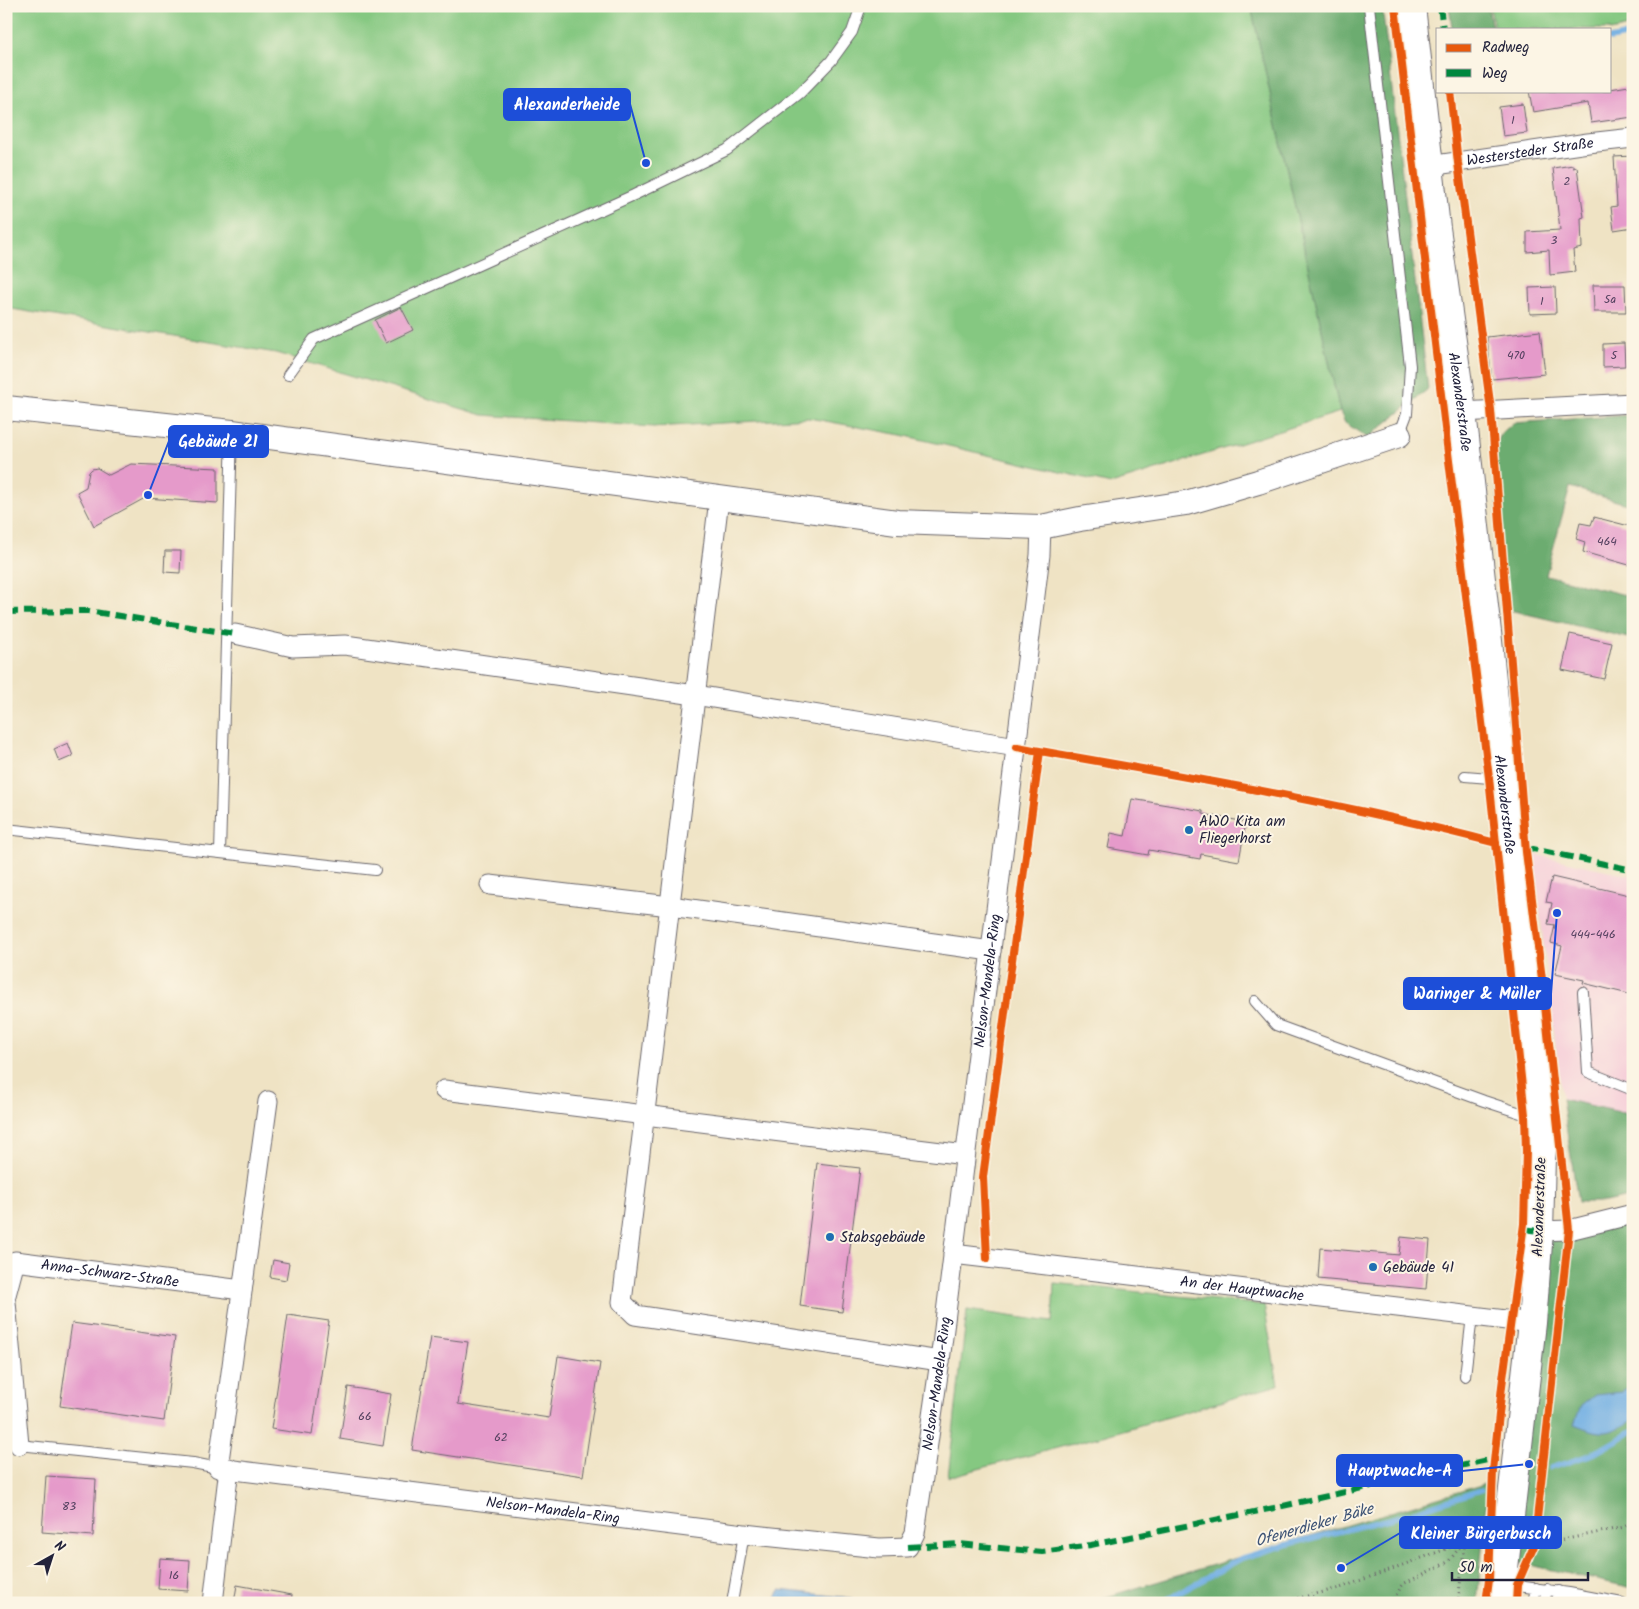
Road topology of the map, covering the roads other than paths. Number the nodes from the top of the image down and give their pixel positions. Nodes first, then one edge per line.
1 (861, 6) edge
2 (1369, 6) edge
3 (1411, 6) edge
4 (1633, 138) edge
5 (1429, 166) junction
6 (288, 375) dead end
7 (1633, 403) edge
8 (6, 408) edge
9 (1462, 412) junction
10 (232, 432) junction
11 (1399, 435) joint
12 (719, 499) junction
13 (1042, 527) junction
14 (235, 634) dead end
15 (695, 695) junction
16 (1017, 747) junction
17 (1465, 776) dead end
18 (1502, 779) junction
19 (6, 829) edge
20 (220, 853) junction
21 (375, 870) dead end
22 (490, 885) dead end
23 (670, 906) junction
24 (991, 951) junction
25 (1583, 992) dead end
26 (1255, 1001) dead end
27 (444, 1090) dead end
28 (1633, 1090) edge
29 (268, 1100) dead end
30 (645, 1114) junction
31 (1542, 1120) junction
32 (965, 1155) junction
33 (1633, 1214) edge
34 (1539, 1231) junction
35 (952, 1254) junction
36 (242, 1290) junction
37 (6, 1295) edge
38 (6, 1302) edge
39 (1472, 1316) junction
40 (1532, 1323) junction
41 (940, 1360) junction
42 (1465, 1376) dead end
43 (13, 1443) edge
44 (223, 1468) junction
45 (744, 1534) junction
46 (1536, 1588) junction
47 (1547, 1589) junction
48 (1501, 1593) edge
49 (1565, 1595) edge
50 (1622, 1602) edge
51 (213, 1603) edge
52 (732, 1603) edge
53 (1533, 1603) edge
54 (1544, 1603) edge
55 (1557, 1603) edge

1 - 6 lane
2 - 11 lane
3 - 5 main road, Alexanderstraße
4 - 5 street, Westersteder Straße
5 - 9 main road, Alexanderstraße
7 - 9 street
8 - 10 street
9 - 18 main road, Alexanderstraße
10 - 12 street
10 - 20 lane
11 - 13 street
12 - 13 street
12 - 15 street
13 - 16 street, Nelson-Mandela-Ring
14 - 15 street
15 - 16 street
15 - 23 street
16 - 24 street, Nelson-Mandela-Ring
17 - 18 lane
18 - 31 main road, Alexanderstraße
19 - 20 lane
20 - 21 lane
22 - 23 street
23 - 24 street
23 - 30 street
24 - 32 street, Nelson-Mandela-Ring
25 - 28 lane
26 - 31 lane
27 - 30 street
29 - 36 street
30 - 32 street
30 - 41 street
31 - 34 main road, Alexanderstraße
32 - 35 street, Nelson-Mandela-Ring
33 - 34 street
34 - 40 main road, Alexanderstraße
35 - 39 street, An der Hauptwache
35 - 41 street, Nelson-Mandela-Ring
36 - 37 street, Anna-Schwarz-Straße
36 - 44 street
38 - 43 street
39 - 40 street, An der Hauptwache
39 - 42 lane
40 - 48 main road, Alexanderstraße
41 - 45 street, Nelson-Mandela-Ring
43 - 44 lane
44 - 45 street, Nelson-Mandela-Ring
44 - 51 street
45 - 52 lane
46 - 47 lane
46 - 48 lane
46 - 53 lane
47 - 49 lane
47 - 54 lane
49 - 50 lane
49 - 55 lane

